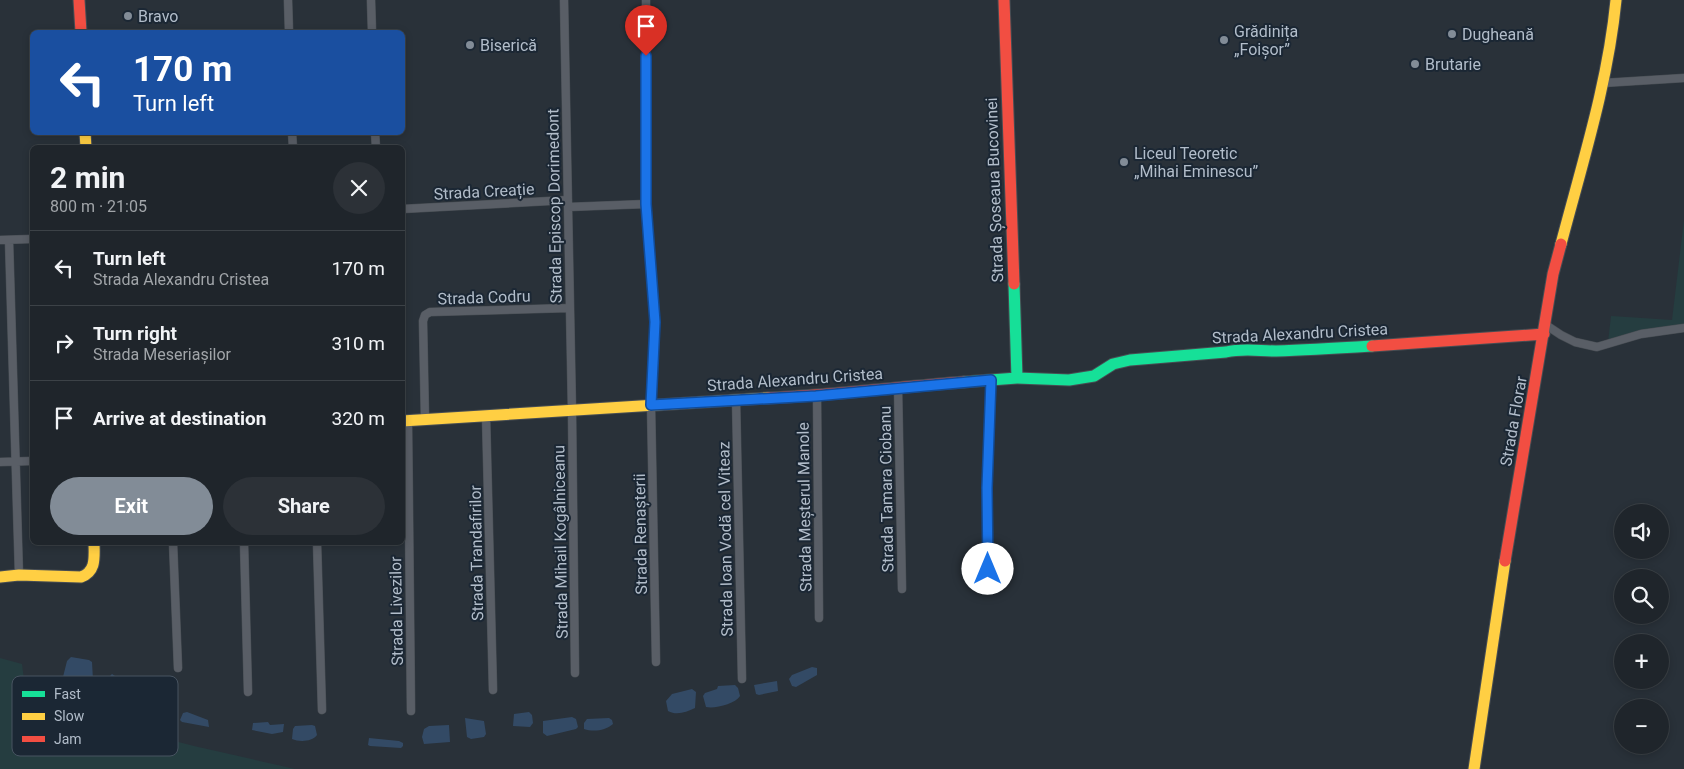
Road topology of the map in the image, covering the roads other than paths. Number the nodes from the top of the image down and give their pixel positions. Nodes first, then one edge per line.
1 (79, 0) edge
2 (288, 0) edge
3 (372, 0) edge
4 (564, 0) edge
5 (646, 0) edge
6 (1004, 0) edge
7 (1616, 0) edge
8 (80, 30) edge
9 (289, 30) edge
10 (372, 30) edge
11 (1684, 78) edge
12 (1603, 83) junction
13 (568, 203) junction
14 (646, 204) junction
15 (405, 209) edge
16 (30, 239) edge
17 (0, 240) edge
18 (9, 240) junction
19 (569, 308) junction
20 (1684, 328) edge
21 (1545, 329) junction
22 (1017, 378) junction
23 (991, 380) junction
24 (898, 387) junction
25 (816, 396) junction
26 (736, 399) junction
27 (651, 405) junction
28 (572, 411) junction
29 (486, 416) junction
30 (426, 420) junction
31 (405, 421) edge
32 (30, 461) edge
33 (0, 462) edge
34 (16, 462) junction
35 (94, 545) edge
36 (174, 545) edge
37 (244, 545) edge
38 (317, 545) edge
39 (988, 569) dead end
40 (19, 575) junction
41 (0, 577) edge
42 (902, 589) dead end
43 (819, 618) dead end
44 (656, 662) dead end
45 (178, 668) dead end
46 (575, 673) dead end
47 (742, 679) dead end
48 (493, 690) dead end
49 (248, 692) dead end
50 (322, 710) dead end
51 (411, 711) dead end
52 (1474, 769) edge

1 - 8 street
2 - 9 street
3 - 10 street
4 - 13 street, Strada Episcop Dorimedont
5 - 14 street, Strada Renașterii
6 - 22 street, Strada Șoseaua Bucovinei
7 - 12 street, Strada Florar
11 - 12 street
12 - 21 street, Strada Florar
13 - 14 street, Strada Creație
13 - 15 street, Strada Creație
13 - 19 street, Strada Episcop Dorimedont
14 - 27 street, Strada Renașterii
16 - 18 street
17 - 18 street
18 - 34 street
19 - 28 street, Strada Episcop Dorimedont
19 - 30 street, Strada Codru
20 - 21 street
21 - 22 street, Strada Alexandru Cristea
21 - 52 street, Strada Florar
22 - 23 street, Strada Alexandru Cristea
23 - 24 street, Strada Alexandru Cristea
23 - 39 street
24 - 25 street, Strada Alexandru Cristea
24 - 42 street, Strada Tamara Ciobanu
25 - 26 street, Strada Alexandru Cristea
25 - 43 street, Strada Meșterul Manole
26 - 27 street, Strada Alexandru Cristea
26 - 47 street, Strada Ioan Vodă cel Viteaz
27 - 28 street, Strada Alexandru Cristea
27 - 44 street, Strada Renașterii
28 - 29 street, Strada Alexandru Cristea
28 - 46 street, Strada Mihail Kogâlniceanu
29 - 30 street, Strada Alexandru Cristea
29 - 48 street, Strada Trandafirilor
30 - 31 street, Strada Alexandru Cristea
31 - 51 street, Strada Livezilor
32 - 34 street
33 - 34 street
34 - 40 street
35 - 40 street
36 - 45 street
37 - 49 street
38 - 50 street
40 - 41 street

